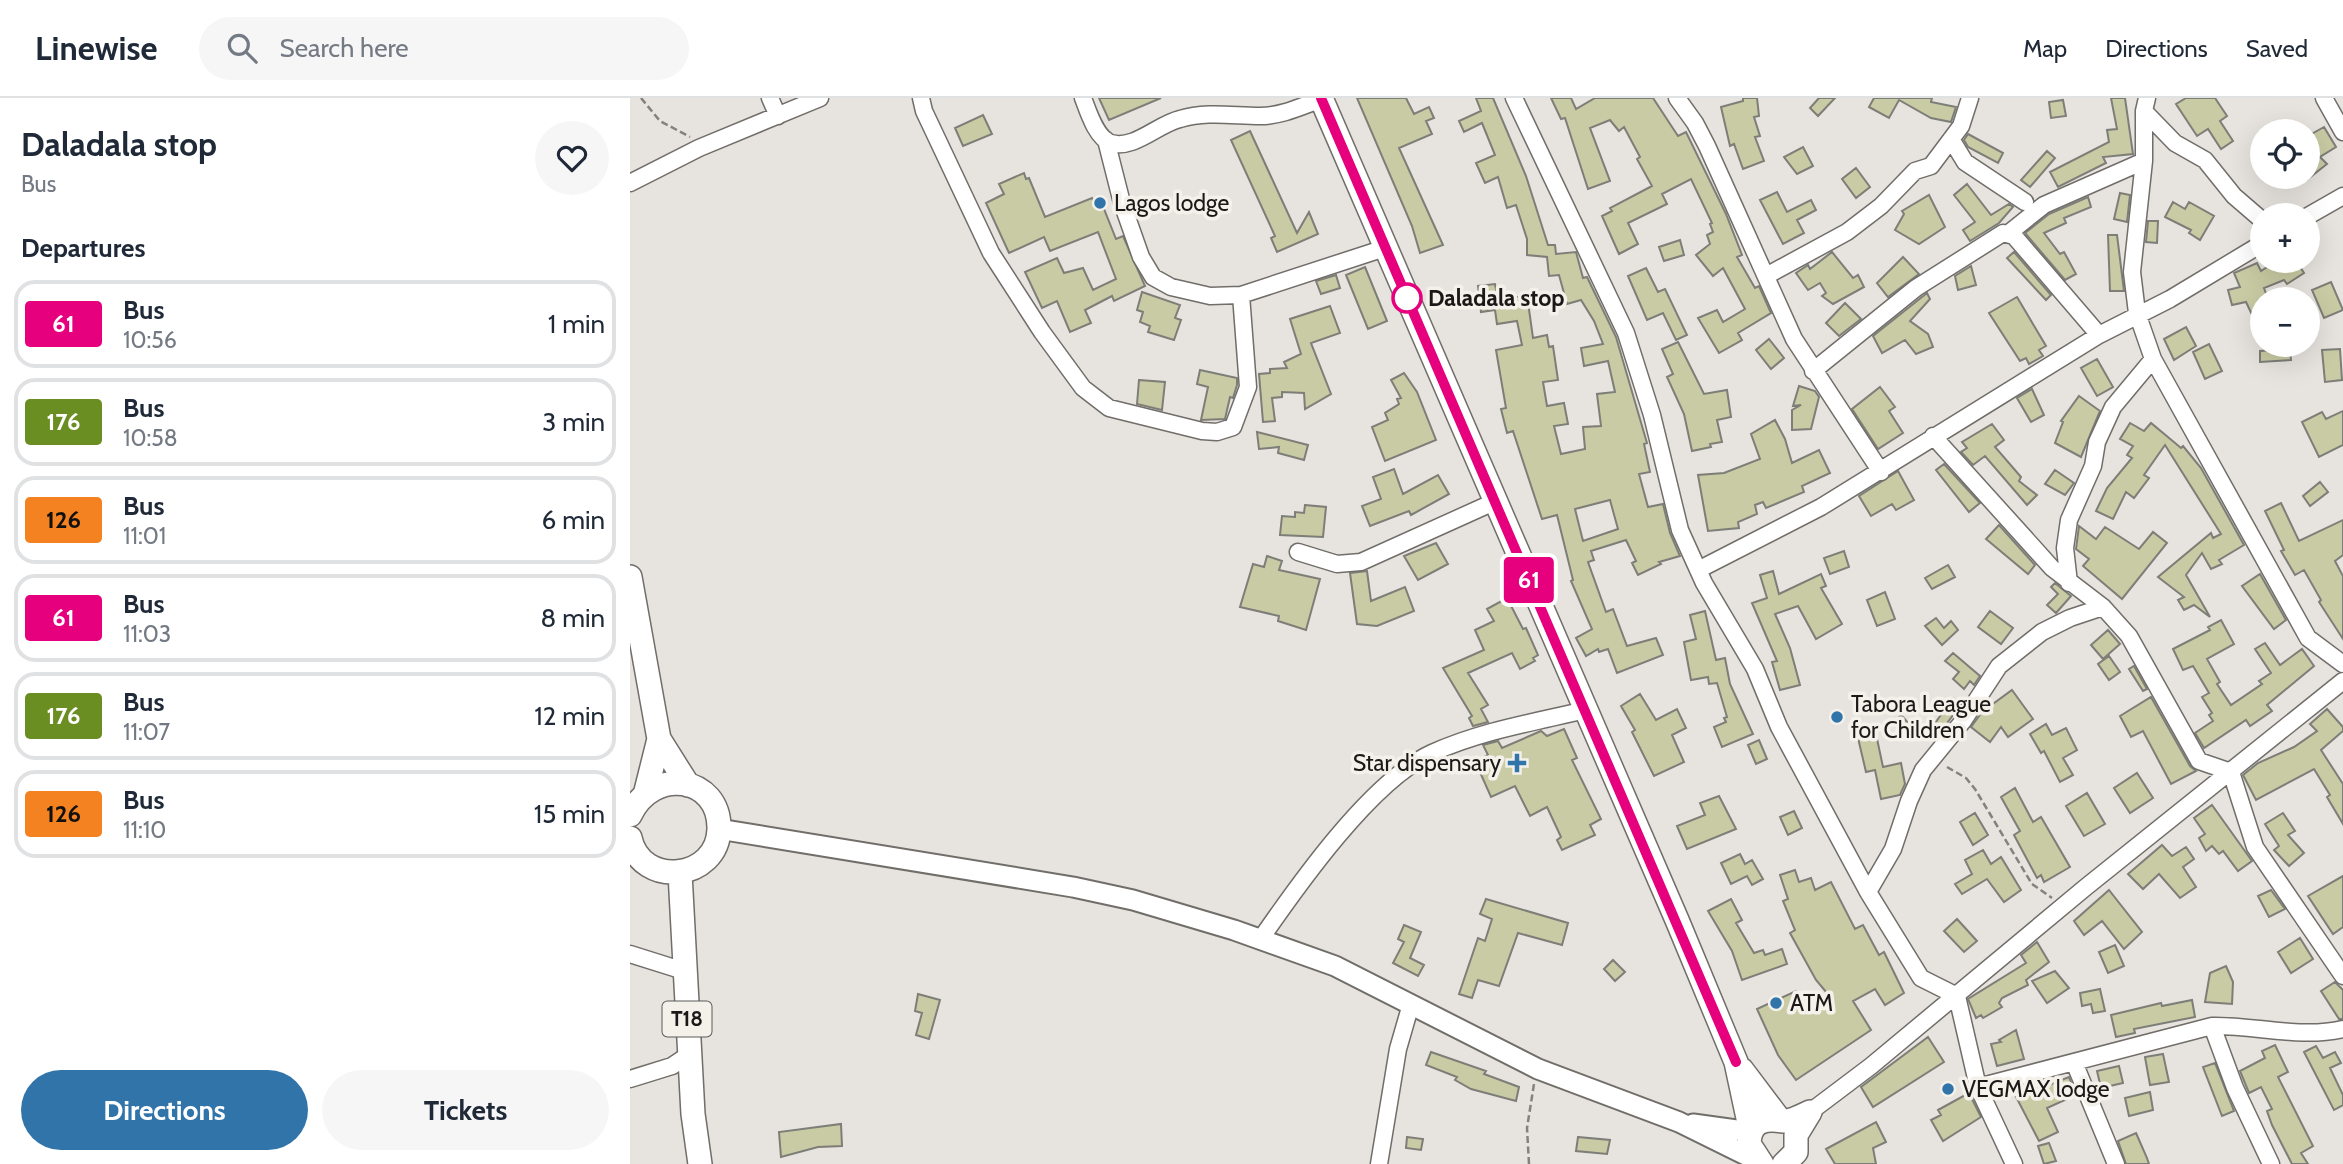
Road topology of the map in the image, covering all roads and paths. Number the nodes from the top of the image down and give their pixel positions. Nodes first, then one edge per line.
1 (641, 98) edge
2 (770, 98) edge
3 (820, 98) edge
4 (921, 98) edge
5 (1083, 98) edge
6 (1322, 98) edge
7 (1514, 98) edge
8 (1677, 98) edge
9 (1970, 98) edge
10 (2324, 98) edge
11 (2145, 104) edge
12 (2338, 115) edge
13 (778, 116) junction
14 (2343, 132) edge
15 (1951, 139) junction
16 (1106, 140) junction
17 (699, 148) junction
18 (2144, 161) junction
19 (630, 183) edge
20 (2343, 196) edge
21 (2025, 202) dead end
22 (2320, 209) edge
23 (2250, 210) edge
24 (2009, 233) junction
25 (1385, 248) junction
26 (2250, 251) edge
27 (1766, 276) junction
28 (1241, 295) junction
29 (2137, 313) junction
30 (2099, 335) junction
31 (2152, 359) junction
32 (1813, 371) junction
33 (1933, 436) junction
34 (1881, 472) junction
35 (1494, 502) junction
36 (1298, 552) dead end
37 (1698, 570) junction
38 (630, 577) edge
39 (2069, 583) junction
40 (2103, 607) junction
41 (2343, 664) edge
42 (2343, 681) edge
43 (1586, 710) junction
44 (659, 739) junction
45 (1931, 761) junction
46 (2231, 772) junction
47 (688, 785) junction
48 (646, 791) junction
49 (630, 815) edge
50 (719, 829) junction
51 (630, 838) edge
52 (680, 873) junction
53 (1868, 892) junction
54 (2053, 898) dead end
55 (1260, 940) junction
56 (630, 954) edge
57 (684, 971) junction
58 (2343, 976) edge
59 (1957, 996) junction
60 (1410, 1004) junction
61 (2212, 1026) junction
62 (2343, 1029) edge
63 (690, 1054) junction
64 (1736, 1062) junction
65 (2074, 1062) junction
66 (1538, 1069) junction
67 (630, 1079) edge
68 (1978, 1087) junction
69 (1810, 1112) junction
70 (1779, 1119) junction
71 (1679, 1122) junction
72 (1751, 1132) junction
73 (1793, 1160) edge
74 (1760, 1162) edge
75 (700, 1164) edge
76 (1379, 1164) edge
77 (1529, 1164) edge
78 (2014, 1164) edge
79 (2116, 1164) edge
80 (2271, 1164) edge

1 - 17 path
2 - 13 street
3 - 13 street
4 - 28 street
5 - 16 street
6 - 16 street
6 - 25 highway
7 - 37 street
8 - 27 street
9 - 15 street
10 - 12 street
11 - 18 street
11 - 23 street
12 - 14 street
13 - 17 street
15 - 21 street
15 - 27 street
16 - 28 street
17 - 19 street
18 - 24 street
18 - 29 street
20 - 22 street
24 - 30 street
24 - 32 street
25 - 28 street
25 - 35 highway
26 - 29 street
27 - 32 street
29 - 30 street
29 - 31 street
30 - 33 street
31 - 39 street
31 - 41 street
32 - 34 street
33 - 34 street
33 - 39 street
34 - 37 street
35 - 36 street
35 - 43 highway
37 - 53 street
38 - 44 highway
39 - 40 street
40 - 45 street
40 - 46 street
42 - 46 street
43 - 55 street
43 - 64 highway
44 - 47 highway
44 - 48 highway
45 - 53 street
45 - 54 path
46 - 58 street
46 - 59 street
47 - 48 highway
47 - 50 highway
48 - 49 highway
50 - 52 highway
50 - 55 main road
51 - 52 highway
52 - 57 highway, T18
53 - 59 street
55 - 60 main road
56 - 57 street
57 - 63 highway, T18
59 - 68 street
59 - 69 street
60 - 66 main road
60 - 76 street
61 - 62 street
61 - 65 street
61 - 80 street
63 - 67 street
63 - 75 highway, T18
64 - 70 highway
64 - 72 highway
65 - 68 street
65 - 79 street
66 - 71 main road
66 - 77 path
68 - 78 street
69 - 70 highway
69 - 73 highway
70 - 72 highway
71 - 72 main road
71 - 74 main road
72 - 74 highway

